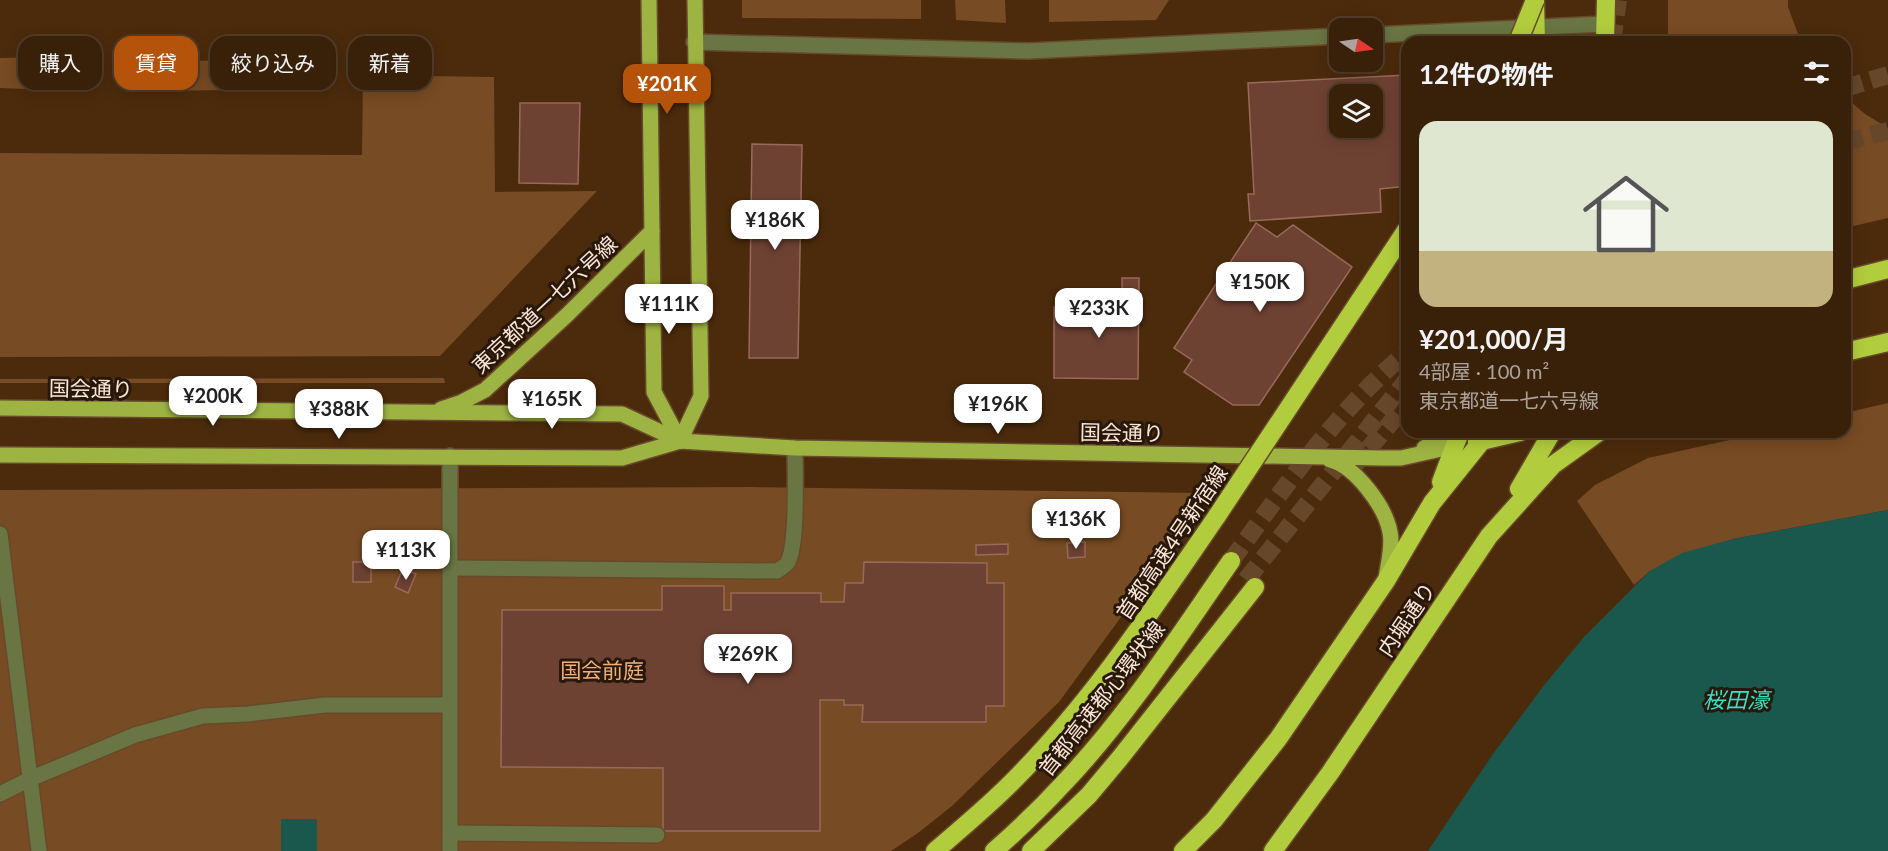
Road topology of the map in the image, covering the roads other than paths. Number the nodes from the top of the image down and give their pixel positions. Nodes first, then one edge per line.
1 (649, 0) edge
2 (695, 0) edge
3 (1535, 0) edge
4 (1606, 0) edge
5 (1383, 35) edge
6 (1536, 35) edge
7 (1520, 36) edge
8 (1607, 36) edge
9 (1329, 37) edge
10 (694, 42) junction
11 (652, 231) junction
12 (1401, 238) edge
13 (1888, 269) edge
14 (1851, 277) edge
15 (1888, 342) edge
16 (1851, 351) edge
17 (0, 408) edge
18 (426, 413) junction
19 (1452, 438) edge
20 (1455, 438) edge
21 (1484, 438) edge
22 (1549, 438) edge
23 (1591, 438) edge
24 (680, 441) junction
25 (795, 448) junction
26 (0, 455) edge
27 (450, 456) junction
28 (1315, 456) junction
29 (1432, 503) junction
30 (0, 534) edge
31 (1489, 536) junction
32 (1231, 561) tunnel mouth
33 (450, 568) junction
34 (1386, 581) junction
35 (1251, 583) tunnel mouth
36 (449, 705) junction
37 (30, 779) junction
38 (0, 794) edge
39 (450, 833) junction
40 (657, 835) dead end
41 (39, 851) edge
42 (450, 851) edge
43 (935, 851) edge
44 (994, 851) edge
45 (1031, 851) edge
46 (1183, 851) edge
47 (1273, 851) edge

1 - 11 main road, 東京都道一七六号線
2 - 10 main road
3 - 6 highway
3 - 7 highway, bridge
4 - 8 highway
5 - 6 street
6 - 8 street
9 - 10 street
10 - 24 main road
11 - 18 main road, 東京都道一七六号線
11 - 24 main road, 東京都道一七六号線
12 - 43 highway, 首都高速4号新宿線, bridge
13 - 14 highway
15 - 16 highway
17 - 18 main road, 国会通り
18 - 24 main road, 国会通り
19 - 28 main road, 国会通り
20 - 29 highway
21 - 29 highway, 内堀通り
22 - 31 highway
23 - 31 highway, 内堀通り
24 - 25 main road, 国会通り
24 - 27 main road, 国会通り
25 - 28 main road, 国会通り
25 - 33 street
26 - 27 main road, 国会通り
27 - 33 street
28 - 34 main road
29 - 34 highway, 内堀通り
30 - 37 street
31 - 47 highway, 内堀通り
32 - 44 highway, 首都高速都心環状線
33 - 36 street
34 - 46 highway, 内堀通り
35 - 45 highway
36 - 37 street
36 - 39 street
37 - 38 street
37 - 41 street
39 - 40 street
39 - 42 street

